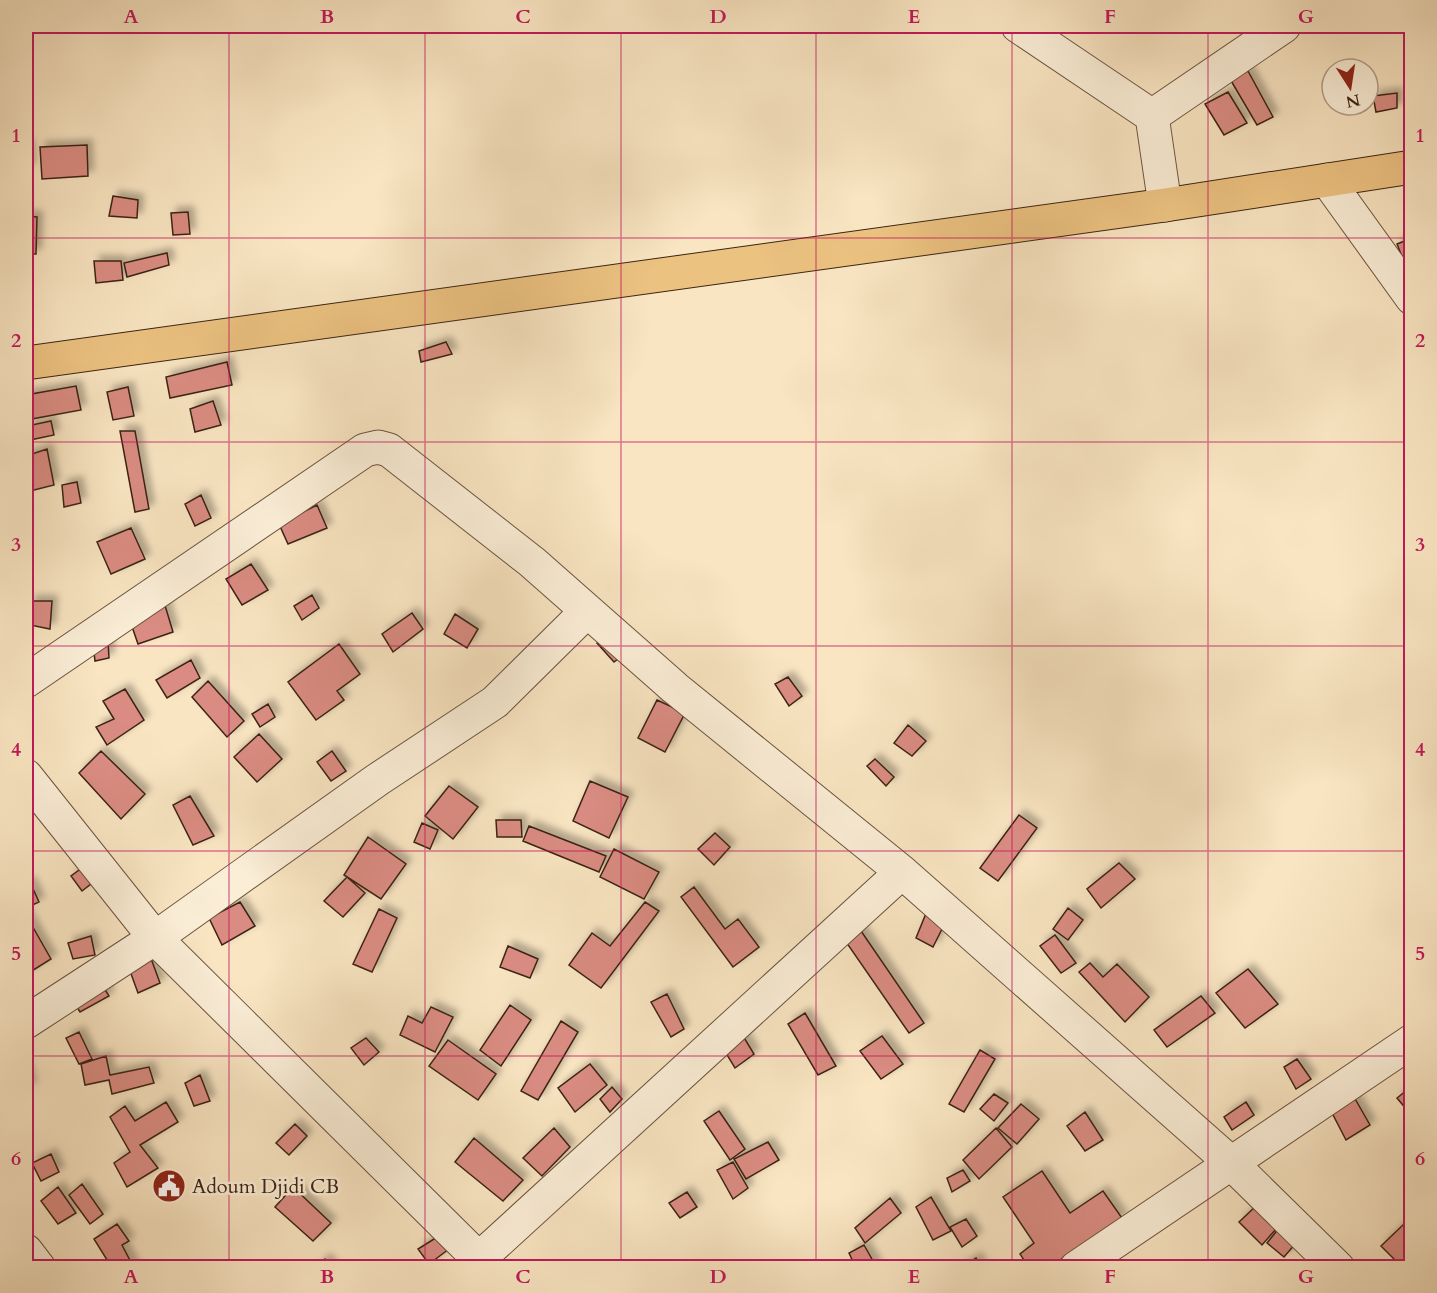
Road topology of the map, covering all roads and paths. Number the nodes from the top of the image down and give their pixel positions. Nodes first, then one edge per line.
1 (1018, 26) edge
2 (1284, 26) edge
3 (1152, 116) junction
4 (1412, 167) edge
5 (1327, 180) junction
6 (1165, 205) junction
7 (1412, 298) edge
8 (26, 363) edge
9 (587, 611) junction
10 (26, 681) edge
11 (26, 776) edge
12 (902, 872) junction
13 (154, 938) junction
14 (26, 1022) edge
15 (1412, 1041) edge
16 (1231, 1162) junction
17 (26, 1251) edge
18 (479, 1264) edge
19 (39, 1268) edge
20 (1076, 1268) edge
21 (1338, 1268) edge

1 - 3 street
2 - 3 street
3 - 6 street
4 - 5 highway
5 - 6 highway
5 - 7 street
6 - 8 highway
9 - 10 street
9 - 12 street
9 - 13 street
11 - 13 street
12 - 16 street
12 - 18 street
13 - 14 street
13 - 18 street
15 - 16 street
16 - 20 street
16 - 21 street
17 - 19 street

